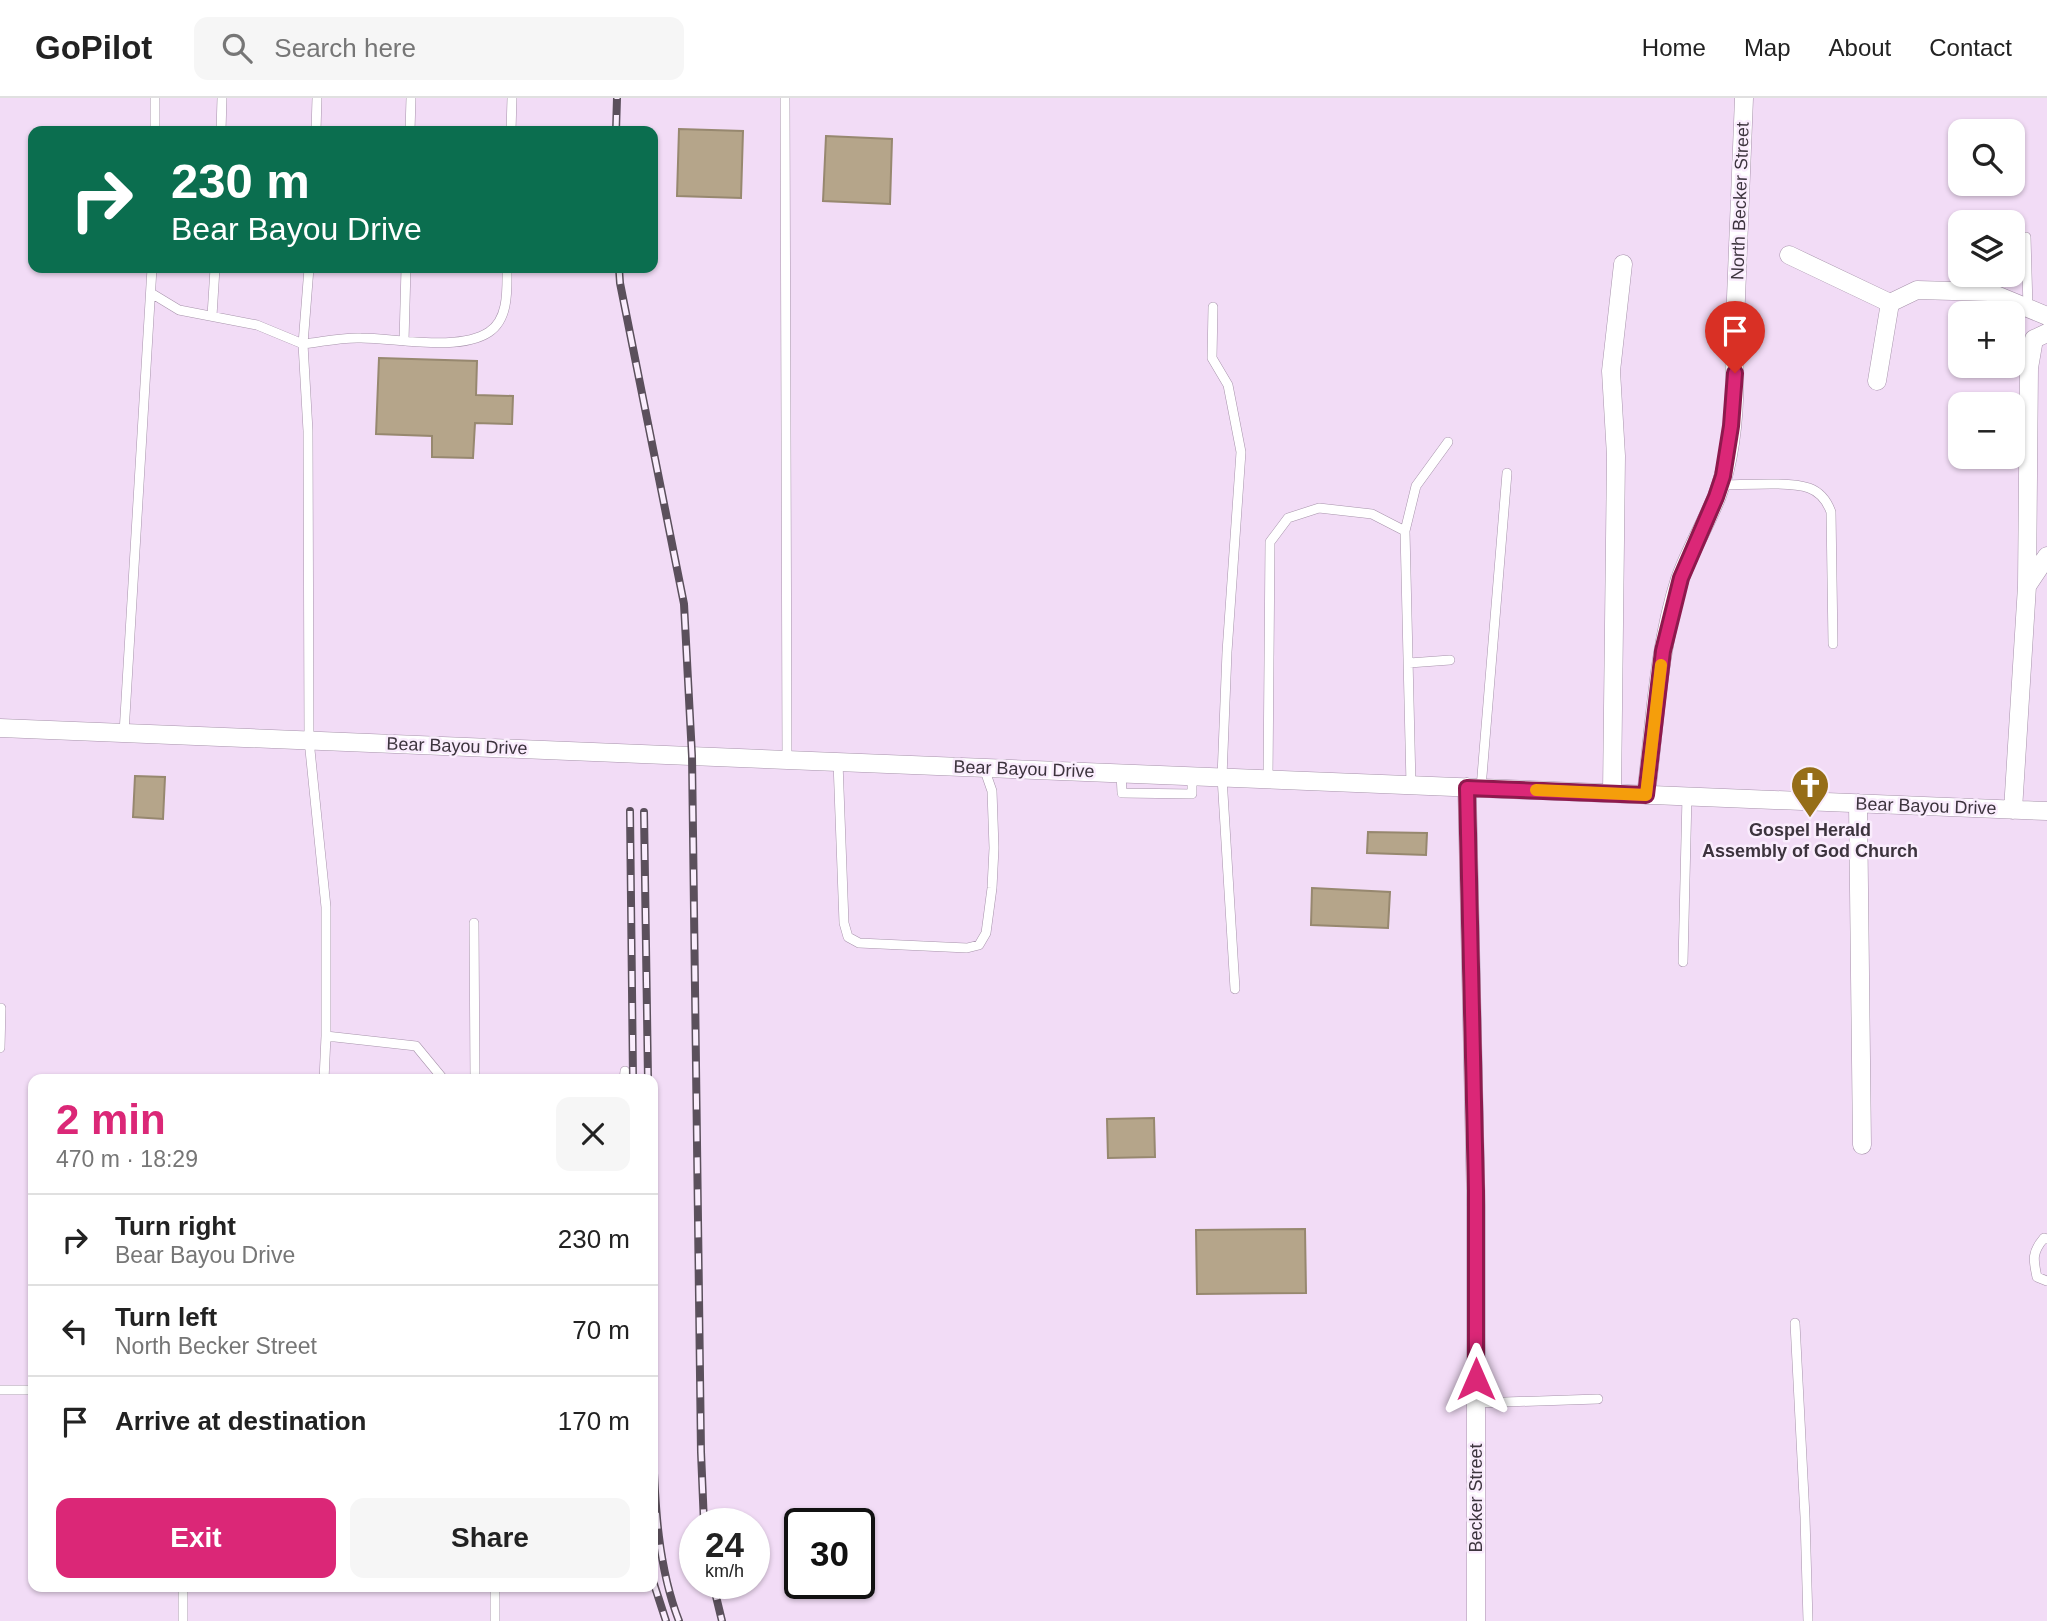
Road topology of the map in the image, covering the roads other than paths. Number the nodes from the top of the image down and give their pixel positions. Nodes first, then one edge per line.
1 (155, 98) edge
2 (222, 98) edge
3 (317, 98) edge
4 (411, 98) edge
5 (512, 98) edge
6 (785, 98) edge
7 (1744, 98) edge
8 (155, 126) edge
9 (221, 126) edge
10 (316, 126) edge
11 (410, 126) edge
12 (511, 126) edge
13 (2026, 237) dead end
14 (1789, 255) dead end
15 (1623, 264) dead end
16 (152, 273) edge
17 (215, 273) edge
18 (309, 273) edge
19 (406, 273) edge
20 (507, 273) edge
21 (151, 293) junction
22 (1890, 303) junction
23 (1213, 307) dead end
24 (2028, 308) junction
25 (212, 316) junction
26 (2047, 316) edge
27 (2047, 333) edge
28 (404, 341) junction
29 (303, 344) junction
30 (1877, 381) dead end
31 (1448, 442) dead end
32 (1507, 473) dead end
33 (1720, 485) junction
34 (1405, 531) junction
35 (2047, 556) edge
36 (2027, 586) junction
37 (1833, 644) dead end
38 (1450, 660) dead end
39 (1409, 663) junction
40 (0, 728) edge
41 (124, 733) junction
42 (309, 740) junction
43 (787, 760) junction
44 (838, 762) junction
45 (984, 768) junction
46 (1222, 777) junction
47 (1268, 779) junction
48 (1411, 785) junction
49 (1474, 788) junction
50 (1612, 793) junction
51 (1646, 795) junction
52 (1687, 796) junction
53 (1857, 803) junction
54 (2012, 810) junction
55 (2047, 811) edge
56 (474, 923) dead end
57 (1683, 962) dead end
58 (1235, 989) dead end
59 (1, 1008) edge
60 (326, 1036) junction
61 (0, 1048) edge
62 (324, 1074) edge
63 (439, 1074) edge
64 (475, 1074) edge
65 (1861, 1145) dead end
66 (2047, 1238) edge
67 (2047, 1281) edge
68 (1795, 1323) dead end
69 (28, 1390) edge
70 (0, 1391) edge
71 (1598, 1399) dead end
72 (1476, 1403) junction
73 (183, 1592) edge
74 (495, 1592) edge
75 (183, 1621) edge
76 (495, 1621) edge
77 (1476, 1621) edge
78 (1808, 1621) edge

1 - 8 lane
2 - 9 lane
3 - 10 lane
4 - 11 lane
5 - 12 lane
6 - 43 lane
7 - 33 street, North Becker Street
13 - 24 lane
14 - 22 street
15 - 50 street
16 - 21 lane
17 - 25 lane
18 - 29 lane
19 - 28 lane
20 - 28 lane
21 - 25 lane
21 - 41 lane
22 - 24 street
22 - 30 street
23 - 46 lane
24 - 26 street
25 - 29 lane
27 - 36 street
28 - 29 lane
29 - 42 lane
31 - 34 lane
32 - 49 lane
33 - 37 lane
33 - 51 street, North Becker Street
34 - 39 lane
34 - 47 lane
35 - 36 street
36 - 54 street
38 - 39 lane
39 - 48 lane
40 - 41 street, Bear Bayou Drive
41 - 42 street, Bear Bayou Drive
42 - 43 street, Bear Bayou Drive
42 - 60 lane
43 - 44 street, Bear Bayou Drive
44 - 45 street, Bear Bayou Drive
44 - 45 lane
45 - 46 street, Bear Bayou Drive
46 - 47 street, Bear Bayou Drive
46 - 58 lane
47 - 48 street, Bear Bayou Drive
48 - 49 street, Bear Bayou Drive
49 - 50 street, Bear Bayou Drive
49 - 72 street, Becker Street
50 - 51 street, Bear Bayou Drive
51 - 52 street, Bear Bayou Drive
52 - 53 street, Bear Bayou Drive
52 - 57 lane
53 - 54 street, Bear Bayou Drive
53 - 65 street
54 - 55 street, Bear Bayou Drive
56 - 64 lane
59 - 61 lane
60 - 62 lane
60 - 63 lane
66 - 67 lane
68 - 78 lane
69 - 70 lane
71 - 72 lane
72 - 77 street, Becker Street
73 - 75 lane
74 - 76 lane

